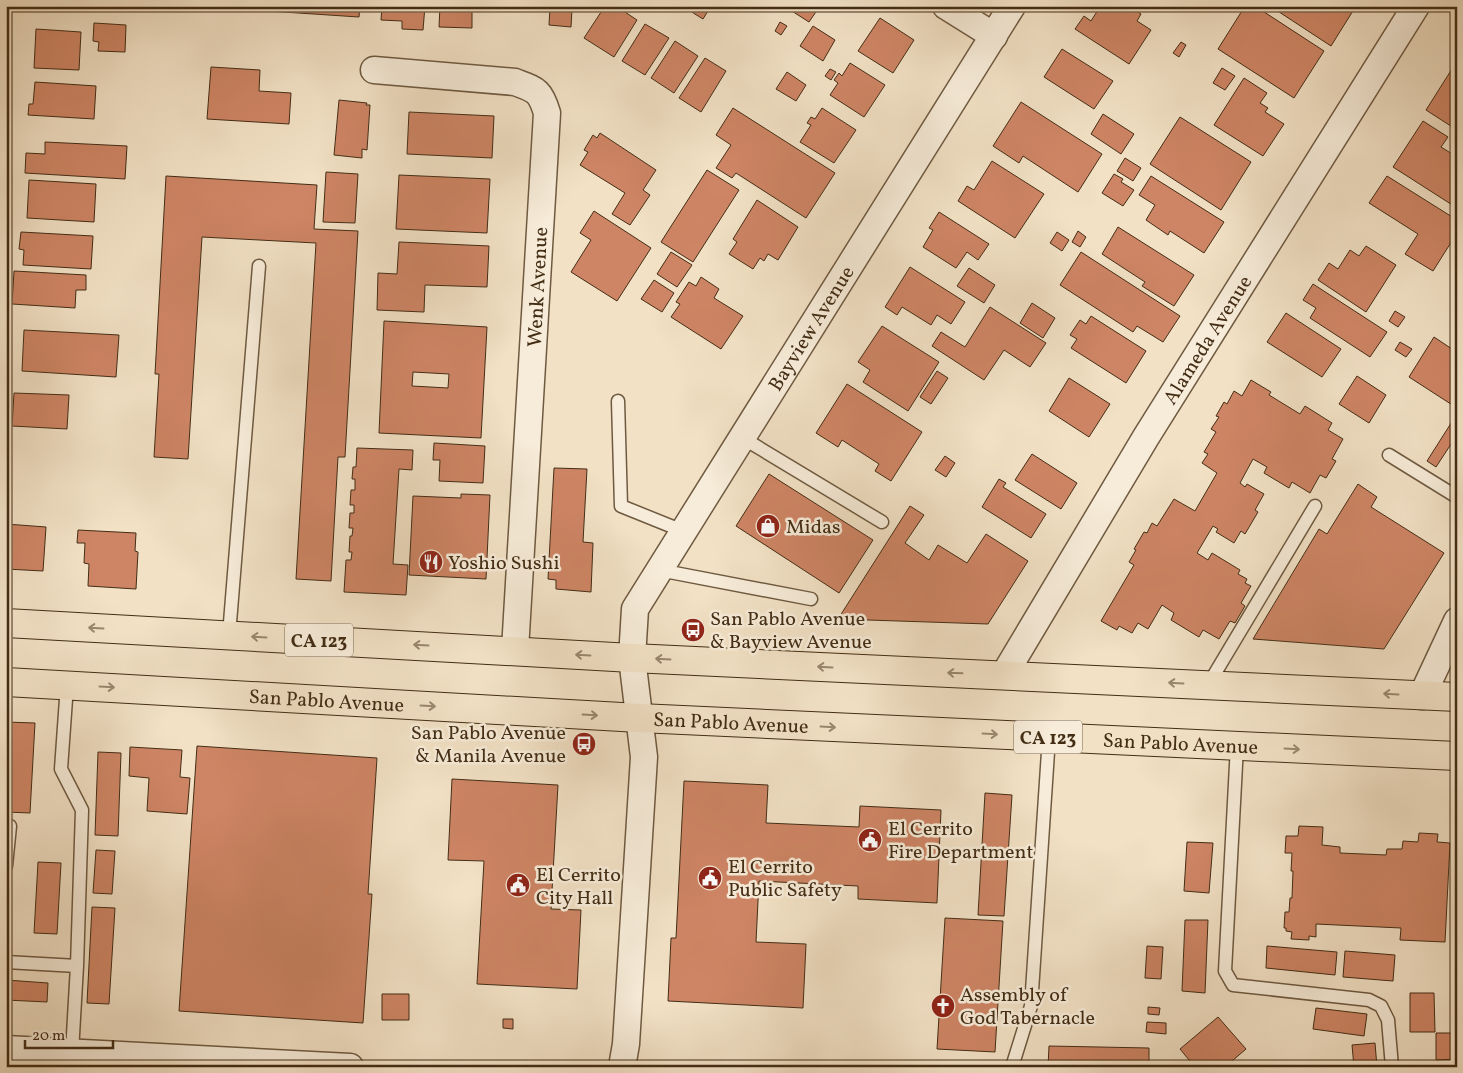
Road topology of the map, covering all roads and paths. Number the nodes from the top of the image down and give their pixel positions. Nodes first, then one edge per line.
1 (946, 6) edge
2 (1012, 6) edge
3 (1416, 6) edge
4 (994, 36) junction
5 (374, 70) dead end
6 (259, 266) dead end
7 (618, 401) dead end
8 (741, 438) junction
9 (1389, 455) dead end
10 (1457, 497) edge
11 (1315, 506) dead end
12 (882, 522) dead end
13 (683, 531) junction
14 (659, 570) junction
15 (810, 599) dead end
16 (1457, 621) edge
17 (6, 623) edge
18 (229, 635) junction
19 (515, 650) junction
20 (632, 658) junction
21 (1004, 675) junction
22 (6, 682) edge
23 (68, 685) junction
24 (1208, 685) junction
25 (1422, 696) junction
26 (1457, 698) edge
27 (640, 718) junction
28 (1049, 737) junction
29 (1238, 746) junction
30 (1457, 756) edge
31 (6, 826) edge
32 (6, 866) edge
33 (6, 962) edge
34 (77, 966) junction
35 (6, 1049) edge
36 (72, 1052) junction
37 (350, 1067) edge
38 (622, 1067) edge
39 (1012, 1067) edge
40 (1392, 1067) edge

1 - 4 street
2 - 4 street, Bayview Avenue
3 - 21 street, Alameda Avenue
4 - 8 street, Bayview Avenue
5 - 19 street, Wenk Avenue
6 - 18 lane
7 - 13 lane
8 - 12 lane
8 - 13 street, Bayview Avenue
9 - 10 lane
11 - 24 lane
13 - 14 street, Bayview Avenue
14 - 15 lane
14 - 20 street, Bayview Avenue
16 - 25 street
18 -> 17 main road, CA 123
19 -> 18 main road, CA 123
20 -> 19 main road, CA 123
21 -> 20 main road, CA 123
20 - 27 street, Bayview Avenue
24 -> 21 main road, CA 123
22 - 23 main road, San Pablo Avenue / CA 123
23 -> 27 main road, San Pablo Avenue / CA 123
23 - 34 lane
25 -> 24 main road, CA 123
25 - 26 main road, CA 123
27 -> 28 main road, San Pablo Avenue / CA 123
27 - 38 street, Bayview Avenue
28 - 29 main road, San Pablo Avenue / CA 123
28 - 39 lane
29 -> 30 main road, San Pablo Avenue / CA 123
29 - 40 lane
31 - 32 lane
33 - 34 lane
34 - 36 lane
35 - 36 street
36 - 37 street

